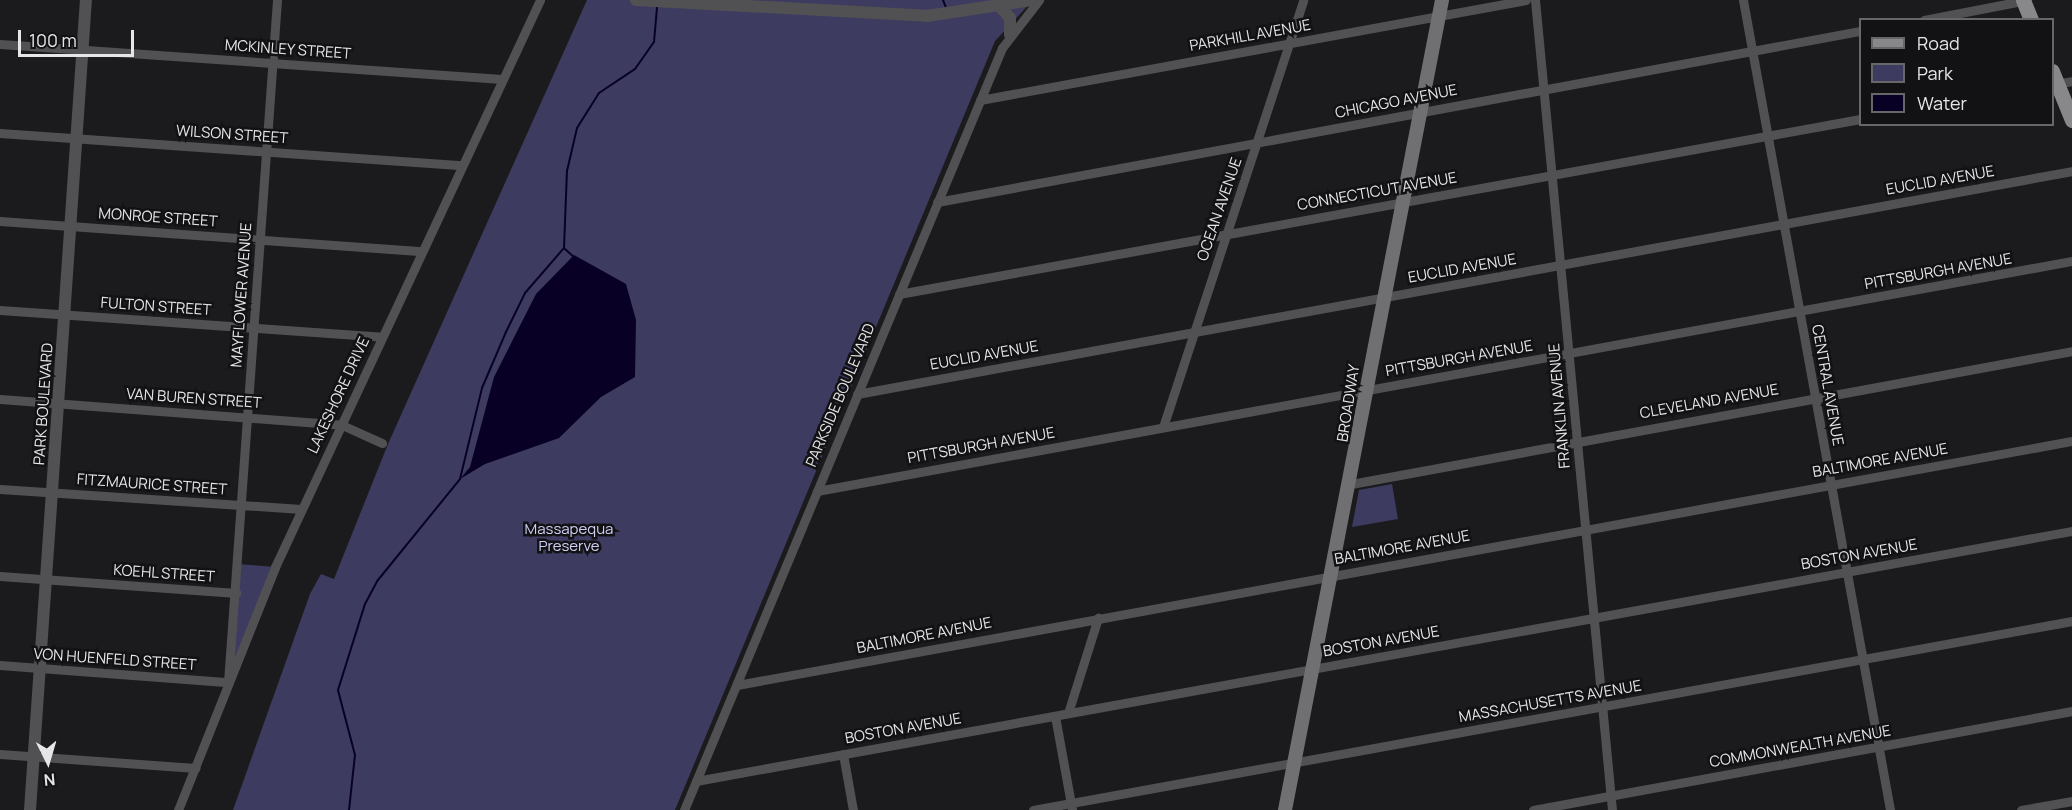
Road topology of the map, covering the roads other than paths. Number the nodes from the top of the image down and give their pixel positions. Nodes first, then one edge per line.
1 (86, 0) edge
2 (277, 0) edge
3 (540, 0) edge
4 (638, 0) edge
5 (1032, 0) edge
6 (1039, 0) edge
7 (1304, 0) edge
8 (1442, 0) edge
9 (1526, 0) edge
10 (1535, 0) edge
11 (1743, 0) edge
12 (2026, 0) edge
13 (999, 6) junction
14 (1439, 16) junction
15 (1934, 18) edge
16 (2030, 18) edge
17 (1859, 31) edge
18 (1010, 35) junction
19 (1289, 43) junction
20 (0, 44) edge
21 (82, 50) junction
22 (1752, 51) junction
23 (273, 63) junction
24 (502, 79) junction
25 (2059, 80) edge
26 (1544, 90) junction
27 (980, 100) junction
28 (1420, 111) junction
29 (1859, 119) edge
30 (2072, 120) edge
31 (0, 133) edge
32 (1767, 136) junction
33 (76, 138) junction
34 (1258, 143) junction
35 (266, 151) junction
36 (462, 165) junction
37 (2072, 171) edge
38 (1552, 175) junction
39 (937, 202) junction
40 (1401, 202) junction
41 (0, 221) edge
42 (1783, 224) junction
43 (70, 226) junction
44 (1226, 234) junction
45 (260, 240) junction
46 (422, 251) junction
47 (2072, 261) edge
48 (1560, 265) junction
49 (899, 294) junction
50 (1384, 297) junction
51 (0, 310) edge
52 (1799, 311) junction
53 (64, 315) junction
54 (254, 328) junction
55 (1194, 332) junction
56 (382, 337) junction
57 (2072, 351) edge
58 (1569, 353) junction
59 (1366, 390) junction
60 (857, 394) junction
61 (1815, 398) junction
62 (0, 399) edge
63 (58, 403) junction
64 (248, 416) junction
65 (342, 425) junction
66 (1163, 427) junction
67 (1577, 440) junction
68 (2072, 441) edge
69 (382, 443) dead end
70 (1351, 484) junction
71 (1831, 485) junction
72 (0, 489) edge
73 (817, 490) junction
74 (52, 492) junction
75 (242, 505) junction
76 (302, 509) junction
77 (1585, 529) junction
78 (2072, 531) edge
79 (1846, 572) junction
80 (1331, 575) junction
81 (0, 576) edge
82 (46, 580) junction
83 (236, 593) junction
84 (1098, 618) junction
85 (1593, 618) junction
86 (2072, 621) edge
87 (1863, 659) junction
88 (0, 665) edge
89 (39, 668) junction
90 (1311, 669) junction
91 (228, 682) junction
92 (737, 685) junction
93 (1602, 706) junction
94 (2072, 711) edge
95 (1068, 713) junction
96 (1055, 716) junction
97 (1879, 747) junction
98 (0, 754) edge
99 (843, 754) junction
100 (33, 757) junction
101 (1293, 763) junction
102 (195, 768) junction
103 (696, 781) junction
104 (1611, 795) junction
105 (2072, 801) edge
106 (1072, 806) edge
107 (30, 810) edge
108 (178, 810) edge
109 (684, 810) edge
110 (853, 810) edge
111 (1034, 810) edge
112 (1285, 810) edge
113 (1533, 810) edge
114 (1612, 810) edge
115 (1890, 810) edge
116 (2021, 810) edge

1 - 21 street, PARK BOULEVARD
2 - 23 street, MAYFLOWER AVENUE
3 - 24 street, LAKESHORE DRIVE
4 - 13 street
5 - 13 street
6 - 18 street, PARKSIDE BOULEVARD
7 - 19 street, OCEAN AVENUE
8 - 14 main road, BROADWAY
9 - 14 street, PARKHILL AVENUE
10 - 26 street, FRANKLIN AVENUE
11 - 22 street, CENTRAL AVENUE
12 - 15 street
12 - 16 main road
13 - 18 street
14 - 19 street, PARKHILL AVENUE
14 - 28 main road, BROADWAY
17 - 22 street, CHICAGO AVENUE
18 - 27 street, PARKSIDE BOULEVARD
19 - 27 street, PARKHILL AVENUE
19 - 34 street, OCEAN AVENUE
20 - 21 street, MCKINLEY STREET
21 - 23 street, MCKINLEY STREET
21 - 33 street, PARK BOULEVARD
22 - 26 street, CHICAGO AVENUE
22 - 32 street, CENTRAL AVENUE
23 - 24 street, MCKINLEY STREET
23 - 35 street, MAYFLOWER AVENUE
24 - 36 street, LAKESHORE DRIVE
25 - 30 main road
26 - 28 street, CHICAGO AVENUE
26 - 38 street, FRANKLIN AVENUE
27 - 39 street, PARKSIDE BOULEVARD
28 - 34 street, CHICAGO AVENUE
28 - 40 main road, BROADWAY
29 - 32 street, CONNECTICUT AVENUE
31 - 33 street, WILSON STREET
32 - 38 street, CONNECTICUT AVENUE
32 - 42 street, CENTRAL AVENUE
33 - 35 street, WILSON STREET
33 - 43 street, PARK BOULEVARD
34 - 39 street, CHICAGO AVENUE
34 - 44 street, OCEAN AVENUE
35 - 36 street, WILSON STREET
35 - 45 street, MAYFLOWER AVENUE
36 - 46 street, LAKESHORE DRIVE
37 - 42 street, EUCLID AVENUE
38 - 40 street, CONNECTICUT AVENUE
38 - 48 street, FRANKLIN AVENUE
39 - 49 street, PARKSIDE BOULEVARD
40 - 44 street, CONNECTICUT AVENUE
40 - 50 main road, BROADWAY
41 - 43 street, MONROE STREET
42 - 48 street, EUCLID AVENUE
42 - 52 street, CENTRAL AVENUE
43 - 45 street, MONROE STREET
43 - 53 street, PARK BOULEVARD
44 - 49 street, CONNECTICUT AVENUE
44 - 55 street, OCEAN AVENUE
45 - 46 street, MONROE STREET
45 - 54 street, MAYFLOWER AVENUE
46 - 56 street, LAKESHORE DRIVE
47 - 52 street, PITTSBURGH AVENUE
48 - 50 street, EUCLID AVENUE
48 - 58 street, FRANKLIN AVENUE
49 - 60 street, PARKSIDE BOULEVARD
50 - 55 street, EUCLID AVENUE
50 - 59 main road, BROADWAY
51 - 53 street, FULTON STREET
52 - 58 street, PITTSBURGH AVENUE
52 - 61 street, CENTRAL AVENUE
53 - 54 street, FULTON STREET
53 - 63 street, PARK BOULEVARD
54 - 56 street, FULTON STREET
54 - 64 street, MAYFLOWER AVENUE
55 - 60 street, EUCLID AVENUE
55 - 66 street, OCEAN AVENUE
56 - 65 street, LAKESHORE DRIVE
57 - 61 street, CLEVELAND AVENUE
58 - 59 street, PITTSBURGH AVENUE
58 - 67 street, FRANKLIN AVENUE
59 - 66 street, PITTSBURGH AVENUE
59 - 70 main road, BROADWAY
60 - 73 street, PARKSIDE BOULEVARD
61 - 67 street, CLEVELAND AVENUE
61 - 71 street, CENTRAL AVENUE
62 - 63 street, VAN BUREN STREET
63 - 64 street, VAN BUREN STREET
63 - 74 street, PARK BOULEVARD
64 - 65 street, VAN BUREN STREET
64 - 75 street, MAYFLOWER AVENUE
65 - 69 street, VAN BUREN STREET
65 - 76 street, LAKESHORE DRIVE
66 - 73 street, PITTSBURGH AVENUE
67 - 70 street, CLEVELAND AVENUE
67 - 77 street, FRANKLIN AVENUE
68 - 71 street, BALTIMORE AVENUE
70 - 80 main road, BROADWAY
71 - 77 street, BALTIMORE AVENUE
71 - 79 street, CENTRAL AVENUE
72 - 74 street, FITZMAURICE STREET
73 - 92 street, PARKSIDE BOULEVARD
74 - 75 street, FITZMAURICE STREET
74 - 82 street, PARK BOULEVARD
75 - 76 street, FITZMAURICE STREET
75 - 83 street, MAYFLOWER AVENUE
76 - 91 street, LAKESHORE DRIVE
77 - 80 street, BALTIMORE AVENUE
77 - 85 street, FRANKLIN AVENUE
78 - 79 street, BOSTON AVENUE
79 - 85 street, BOSTON AVENUE
79 - 87 street, CENTRAL AVENUE
80 - 84 street, BALTIMORE AVENUE
80 - 90 main road, BROADWAY
81 - 82 street, KOEHL STREET
82 - 83 street, KOEHL STREET
82 - 89 street, PARK BOULEVARD
83 - 91 street
84 - 92 street, BALTIMORE AVENUE
84 - 95 street
85 - 90 street, BOSTON AVENUE
85 - 93 street, FRANKLIN AVENUE
86 - 87 street, MASSACHUSETTS AVENUE
87 - 93 street, MASSACHUSETTS AVENUE
87 - 97 street, CENTRAL AVENUE
88 - 89 street, VON HUENFELD STREET
89 - 91 street, VON HUENFELD STREET
89 - 100 street, PARK BOULEVARD
90 - 95 street, BOSTON AVENUE
90 - 101 main road, BROADWAY
91 - 102 street, LAKESHORE DRIVE
92 - 103 street, PARKSIDE BOULEVARD
93 - 101 street, MASSACHUSETTS AVENUE
93 - 104 street, FRANKLIN AVENUE
94 - 97 street, COMMONWEALTH AVENUE
95 - 96 street, BOSTON AVENUE
96 - 99 street, BOSTON AVENUE
96 - 106 street
97 - 104 street, COMMONWEALTH AVENUE
97 - 115 street, CENTRAL AVENUE
98 - 100 street
99 - 103 street, BOSTON AVENUE
99 - 110 street
100 - 102 street
100 - 107 street, PARK BOULEVARD
101 - 106 street, MASSACHUSETTS AVENUE
101 - 112 main road, BROADWAY
102 - 108 street, LAKESHORE DRIVE
103 - 109 street, PARKSIDE BOULEVARD
104 - 113 street, COMMONWEALTH AVENUE
104 - 114 street, FRANKLIN AVENUE
105 - 116 street
106 - 111 street, MASSACHUSETTS AVENUE

